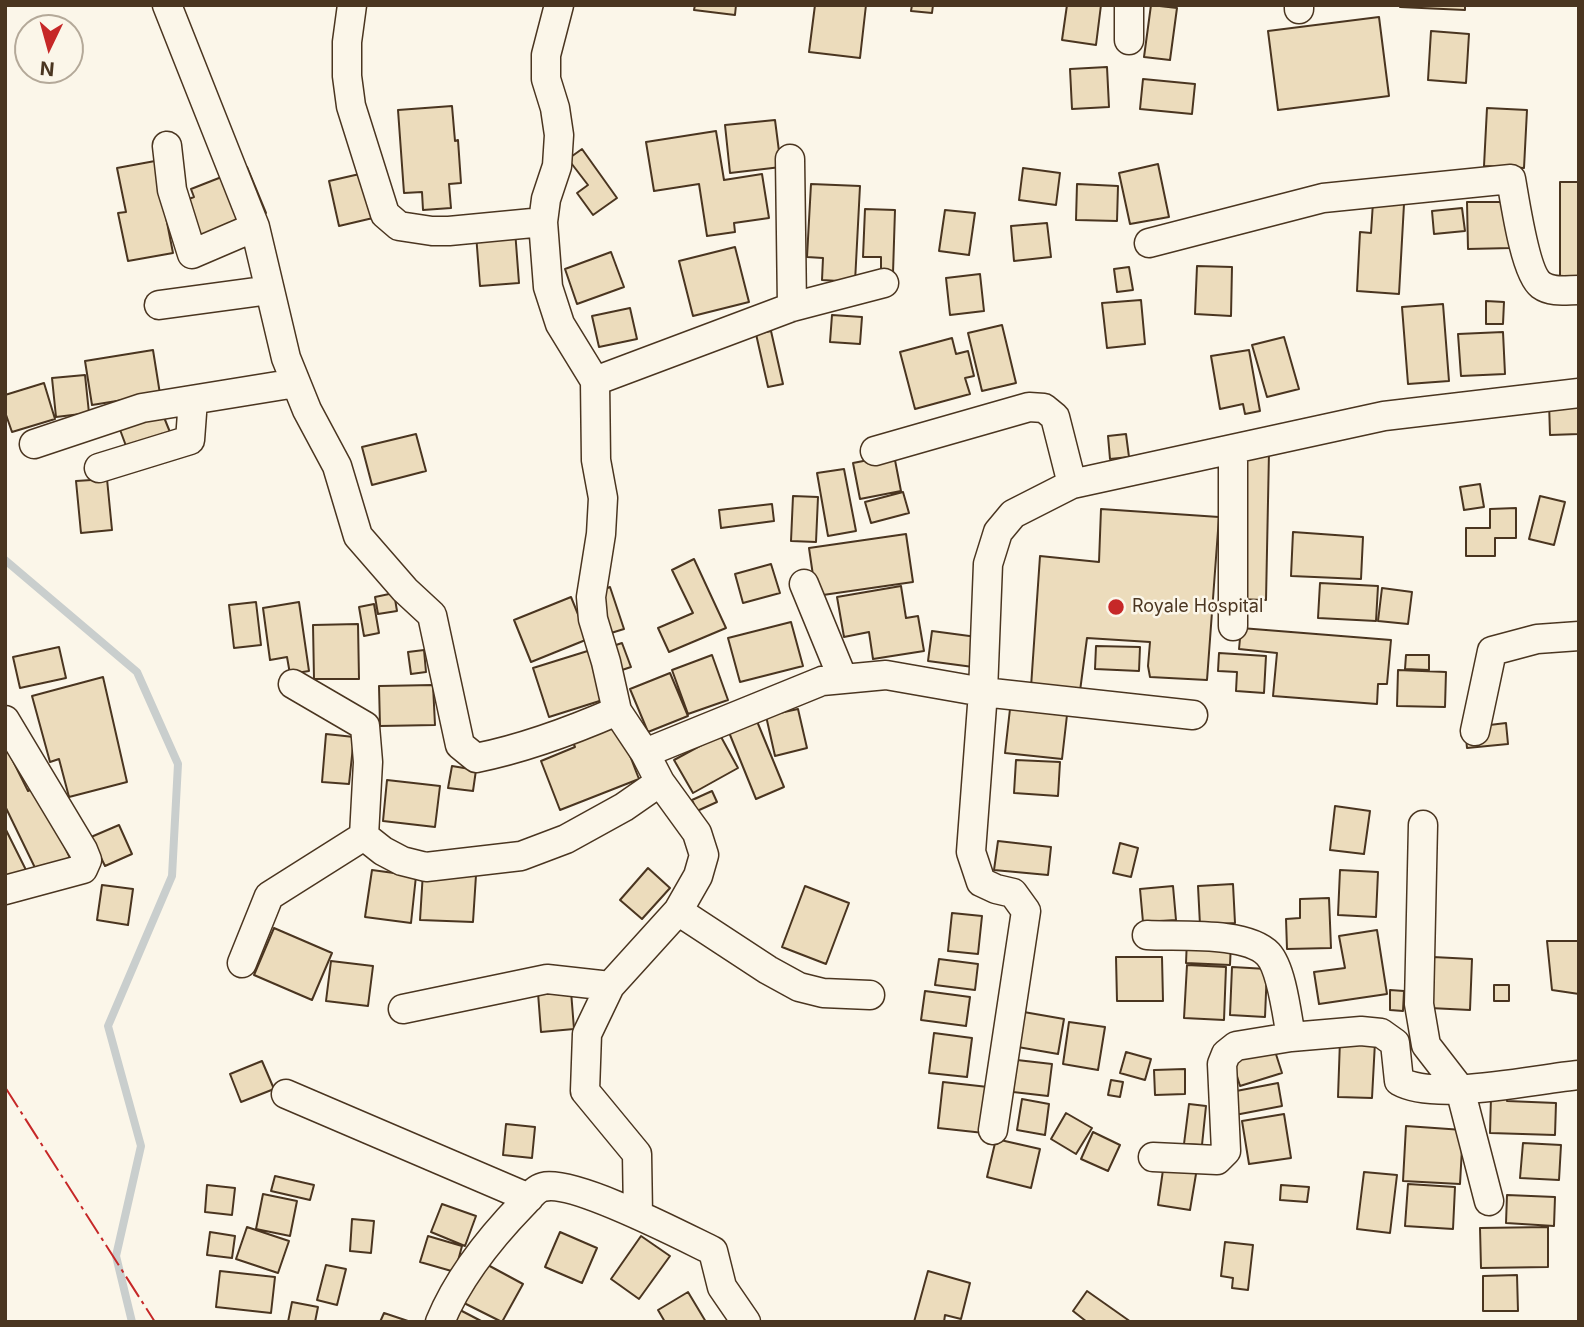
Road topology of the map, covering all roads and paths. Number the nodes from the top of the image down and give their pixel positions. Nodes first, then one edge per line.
1 (167, 5) edge
2 (352, 5) edge
3 (559, 5) edge
4 (1129, 5) edge
5 (1129, 40) dead end
6 (167, 146) dead end
7 (790, 159) dead end
8 (543, 222) junction
9 (255, 228) junction
10 (1149, 243) dead end
11 (884, 283) dead end
12 (270, 290) junction
13 (1579, 290) edge
14 (159, 305) dead end
15 (792, 307) junction
16 (595, 381) junction
17 (296, 383) junction
18 (1579, 393) edge
19 (193, 400) junction
20 (34, 444) dead end
21 (1233, 449) junction
22 (875, 451) dead end
23 (99, 468) dead end
24 (1072, 484) junction
25 (804, 584) dead end
26 (1233, 626) dead end
27 (1579, 636) edge
28 (843, 679) junction
29 (293, 684) dead end
30 (983, 692) junction
31 (617, 711) junction
32 (1193, 715) dead end
33 (5, 720) edge
34 (1475, 730) dead end
35 (645, 753) junction
36 (660, 782) junction
37 (1423, 825) dead end
38 (365, 836) junction
39 (5, 890) edge
40 (678, 911) junction
41 (1147, 935) dead end
42 (242, 963) dead end
43 (610, 986) junction
44 (870, 995) dead end
45 (403, 1009) dead end
46 (1291, 1037) junction
47 (1579, 1075) edge
48 (1460, 1089) junction
49 (286, 1094) dead end
50 (993, 1130) dead end
51 (1153, 1157) dead end
52 (529, 1199) junction
53 (1489, 1201) dead end
54 (638, 1215) junction
55 (440, 1322) edge
56 (746, 1322) edge

1 - 9 street
2 - 8 street
3 - 8 street
4 - 5 street
6 - 9 street
7 - 15 street
8 - 16 street
9 - 12 street
10 - 13 street
11 - 15 street
12 - 14 street
12 - 17 street
15 - 16 street
16 - 31 street
17 - 19 street
17 - 31 street
18 - 21 street
19 - 20 street
19 - 23 street
21 - 24 street
21 - 26 street
22 - 24 street
24 - 30 street
25 - 28 street
27 - 34 street
28 - 30 street
28 - 35 street
29 - 38 street
30 - 32 street
30 - 50 street
31 - 35 street
33 - 39 street
35 - 36 street
36 - 38 street
36 - 40 street
37 - 48 street
38 - 42 street
40 - 43 street
40 - 44 street
41 - 46 street
43 - 45 street
43 - 54 street
46 - 48 street
46 - 51 street
47 - 48 street
48 - 53 street
49 - 52 street
52 - 54 street
52 - 55 street
54 - 56 street

